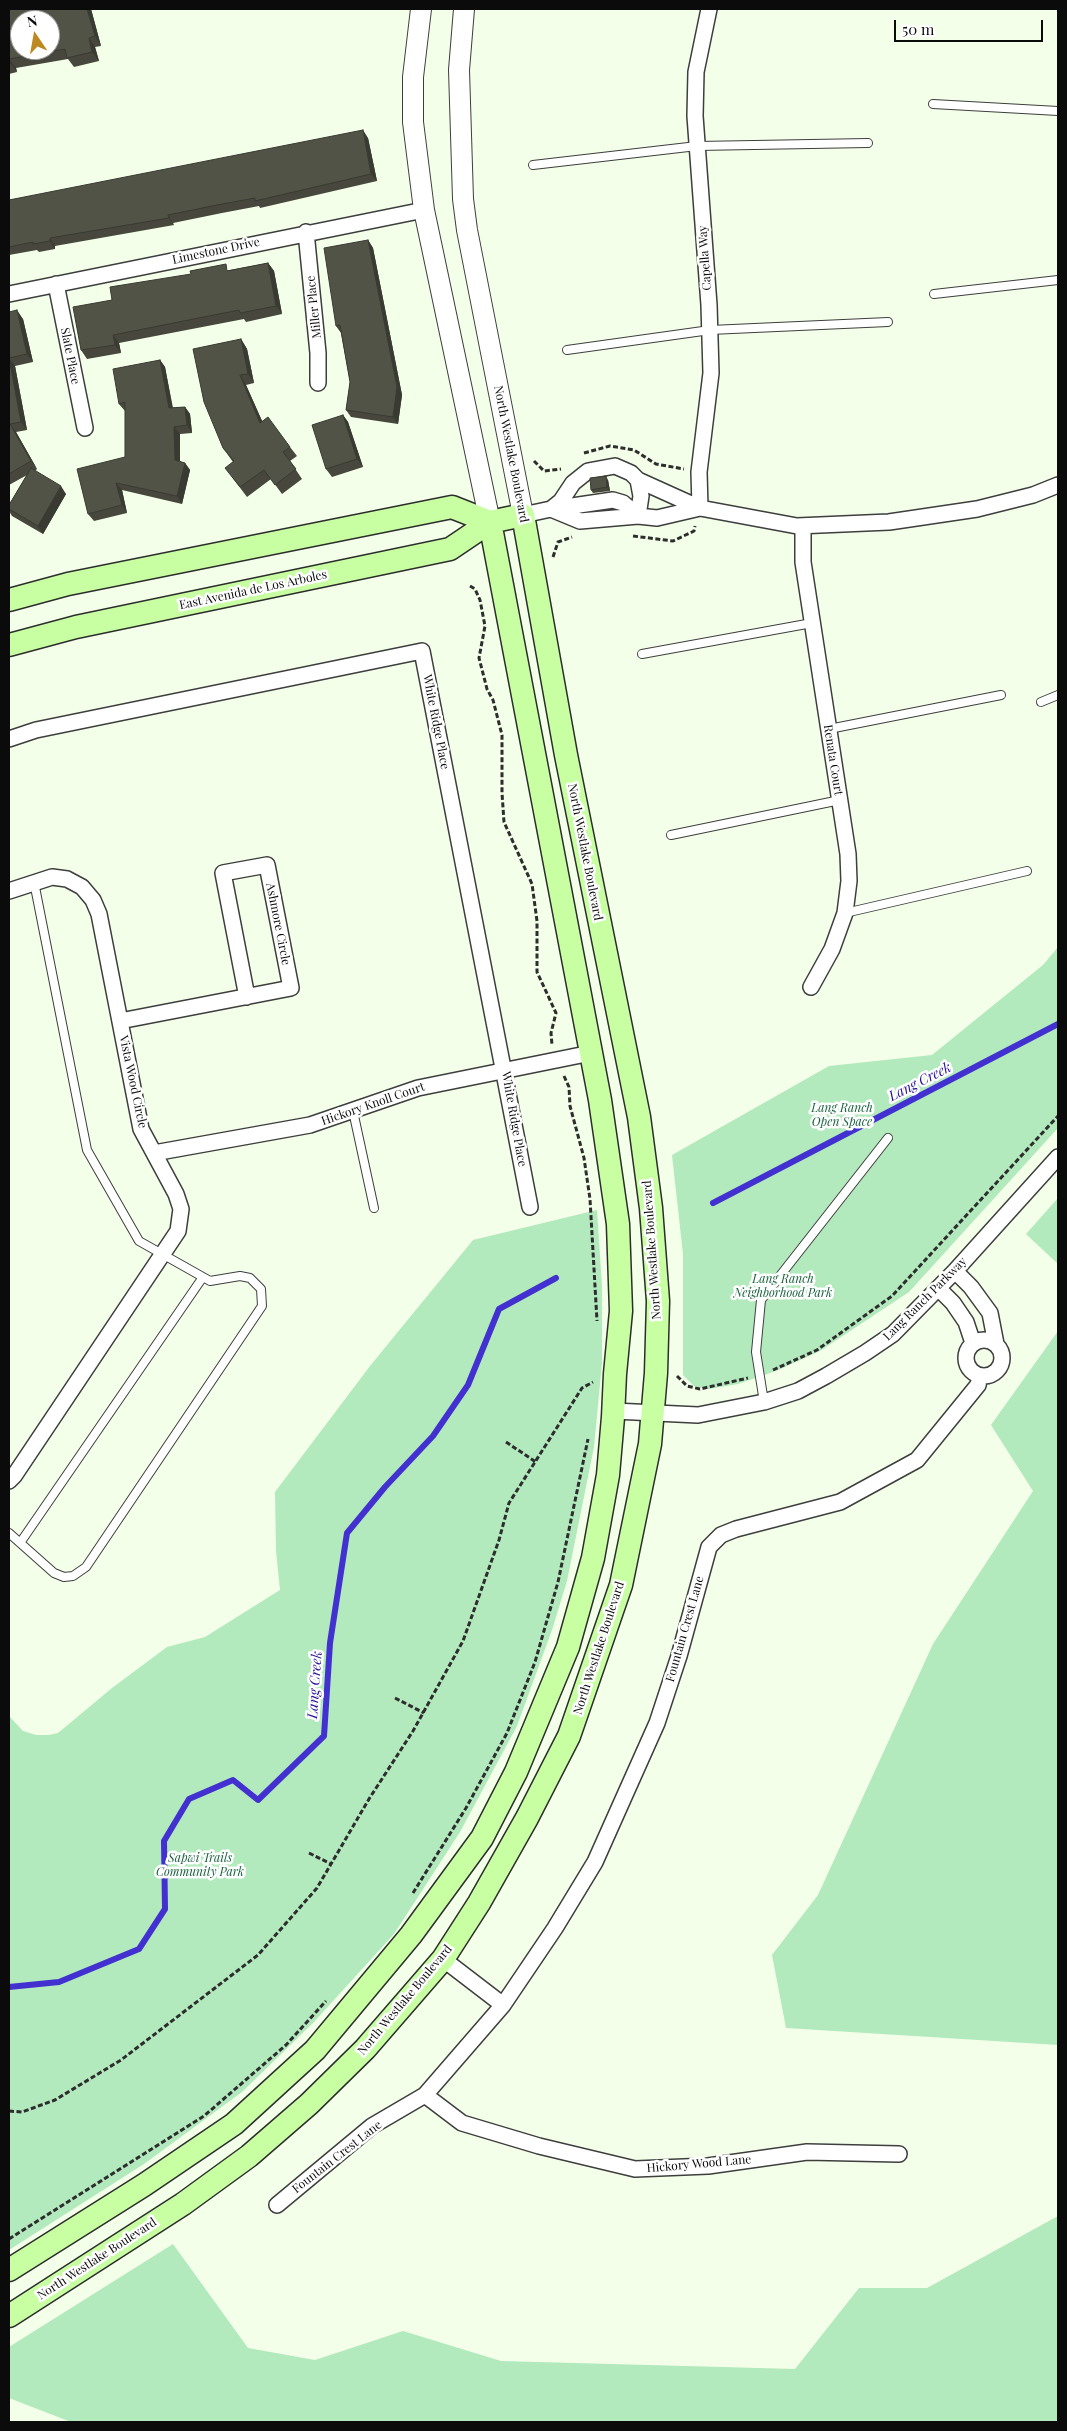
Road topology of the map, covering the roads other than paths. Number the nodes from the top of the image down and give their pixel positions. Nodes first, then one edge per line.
1 (421, 9) edge
2 (464, 9) edge
3 (709, 9) edge
4 (933, 104) dead end
5 (1058, 112) edge
6 (868, 143) dead end
7 (697, 146) junction
8 (533, 165) dead end
9 (424, 210) junction
10 (306, 232) junction
11 (1058, 280) edge
12 (56, 284) junction
13 (9, 294) edge
14 (934, 294) dead end
15 (888, 322) dead end
16 (710, 330) junction
17 (567, 350) dead end
18 (318, 382) dead end
19 (84, 428) dead end
20 (638, 480) junction
21 (1058, 486) edge
22 (700, 508) junction
23 (551, 509) junction
24 (523, 515) junction
25 (638, 516) junction
26 (490, 522) junction
27 (803, 526) junction
28 (9, 600) edge
29 (812, 624) junction
30 (9, 645) edge
31 (642, 654) dead end
32 (1001, 695) dead end
33 (1058, 695) edge
34 (1041, 702) dead end
35 (828, 729) junction
36 (9, 739) edge
37 (840, 800) junction
38 (671, 835) dead end
39 (1027, 871) dead end
40 (34, 882) junction
41 (9, 891) edge
42 (845, 913) junction
43 (811, 986) dead end
44 (247, 997) junction
45 (120, 1021) junction
46 (591, 1054) junction
47 (505, 1070) junction
48 (353, 1110) junction
49 (888, 1138) dead end
50 (154, 1153) junction
51 (1058, 1156) edge
52 (530, 1207) dead end
53 (374, 1208) dead end
54 (163, 1254) junction
55 (955, 1271) junction
56 (203, 1277) junction
57 (938, 1288) junction
58 (973, 1343) junction
59 (996, 1344) junction
60 (980, 1376) junction
61 (764, 1402) junction
62 (614, 1411) junction
63 (653, 1414) junction
64 (11, 1476) edge
65 (9, 1532) edge
66 (20, 1543) junction
67 (443, 1959) junction
68 (503, 2005) junction
69 (425, 2095) junction
70 (899, 2154) dead end
71 (276, 2205) dead end
72 (9, 2270) edge
73 (9, 2316) edge

1 - 9 street
2 - 24 street, North Westlake Boulevard
3 - 7 street, Capella Way
4 - 5 lane
6 - 7 lane
7 - 8 lane
7 - 16 street, Capella Way
9 - 10 street, Limestone Drive
9 - 26 street
10 - 12 street, Limestone Drive
10 - 18 street, Miller Place
11 - 14 lane
12 - 13 street, Limestone Drive
12 - 19 street, Slate Place
15 - 16 lane
16 - 17 lane
16 - 22 street, Capella Way
20 - 22 street
20 - 23 street
20 - 25 street
21 - 27 street
22 - 25 street
22 - 27 street
23 - 24 street, East Avenida de Los Arboles
23 - 25 street
24 - 26 main road, East Avenida de Los Arboles
24 - 63 main road, North Westlake Boulevard
26 - 28 main road
26 - 30 main road, East Avenida de Los Arboles
26 - 46 main road
27 - 29 street, Renata Court
29 - 31 lane
29 - 35 street, Renata Court
32 - 35 lane
33 - 34 lane
35 - 37 street, Renata Court
36 - 47 street, White Ridge Place
37 - 38 lane
37 - 42 street, Renata Court
39 - 42 lane
40 - 41 street, Vista Wood Circle
40 - 45 street, Vista Wood Circle
40 - 54 lane
42 - 43 street, Renata Court
44 - 44 street, Ashmore Circle
44 - 45 street, Ashmore Circle
45 - 50 street, Vista Wood Circle
46 - 47 street, Hickory Knoll Court
46 - 62 main road
47 - 48 street, Hickory Knoll Court
47 - 52 street, White Ridge Place
48 - 50 street, Hickory Knoll Court
48 - 53 lane
49 - 61 lane
50 - 54 street, Vista Wood Circle
51 - 55 street, Lang Ranch Parkway
54 - 56 lane
54 - 64 street, Vista Wood Circle
55 - 57 street, Lang Ranch Parkway
55 - 59 street
56 - 66 lane
56 - 66 lane
57 - 58 street
57 - 61 street, Lang Ranch Parkway
58 - 59 street
58 - 60 street
59 - 60 street
60 - 68 street, Fountain Crest Lane
61 - 63 street, Lang Ranch Parkway
62 - 63 street, Lang Ranch Parkway
62 - 72 main road
63 - 67 main road, North Westlake Boulevard
65 - 66 lane
67 - 68 street
67 - 73 main road, North Westlake Boulevard
68 - 69 street, Fountain Crest Lane
69 - 70 street, Hickory Wood Lane
69 - 71 street, Fountain Crest Lane

